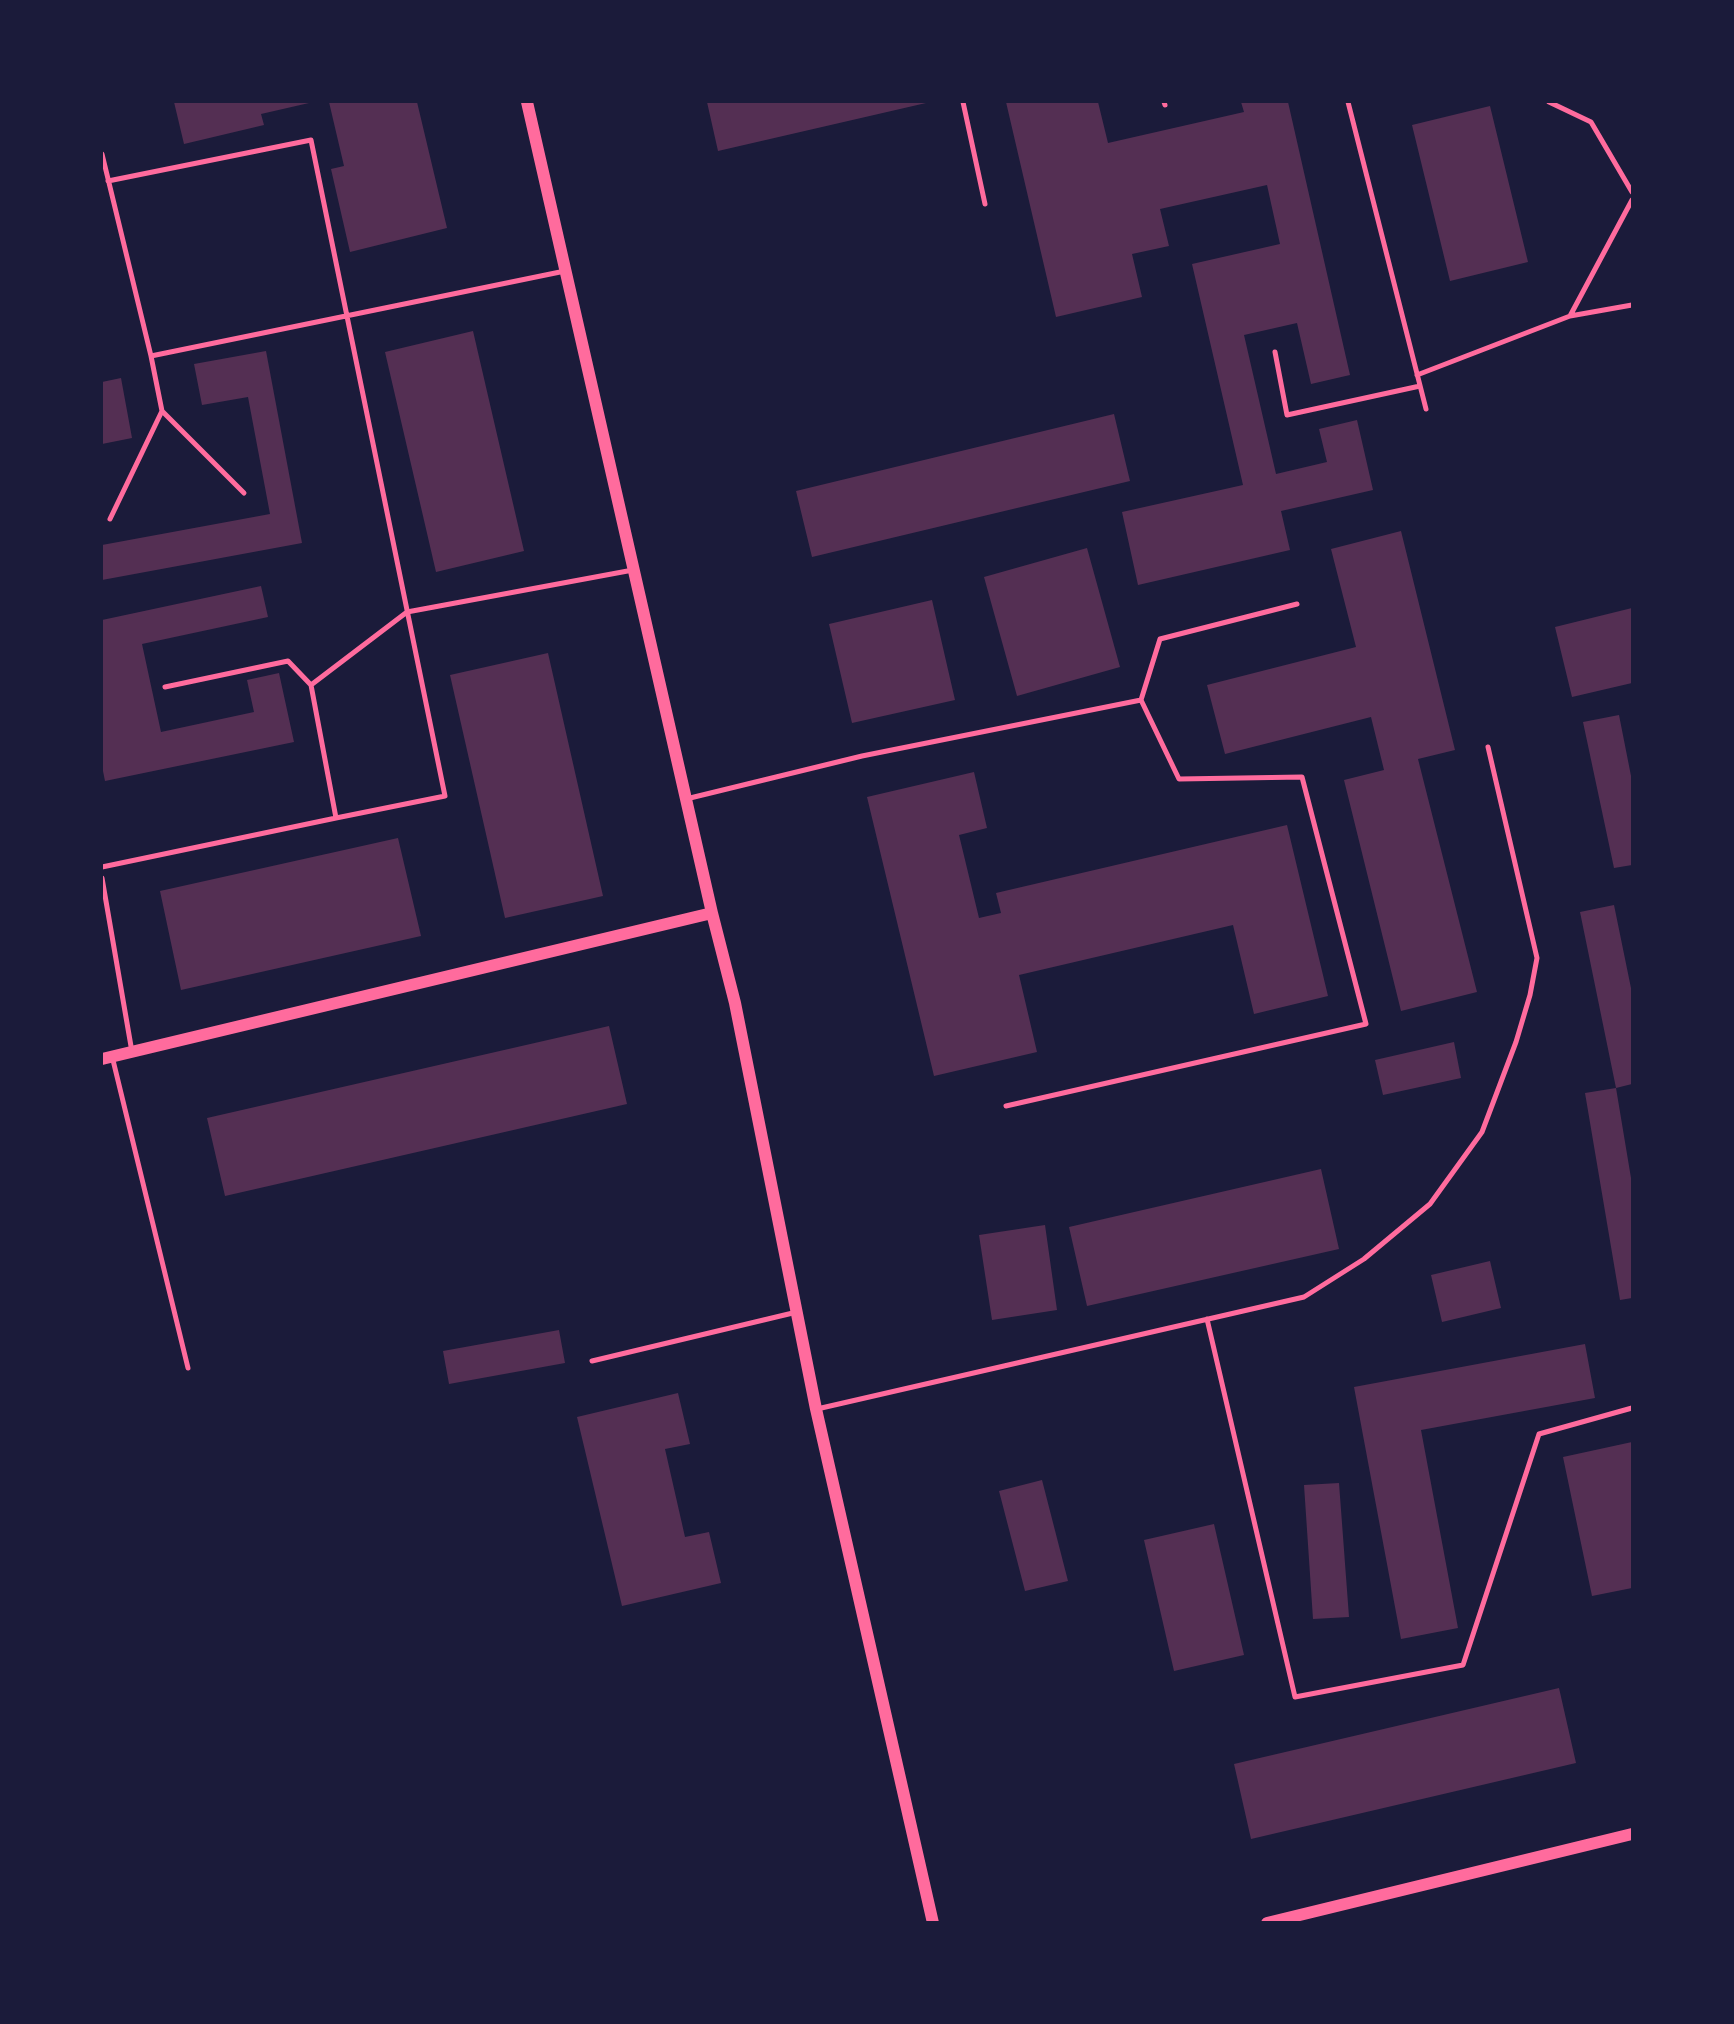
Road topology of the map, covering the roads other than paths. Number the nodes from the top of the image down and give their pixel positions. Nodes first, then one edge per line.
1 (527, 102) edge
2 (963, 102) edge
3 (1348, 102) edge
4 (1549, 102) edge
5 (102, 154) edge
6 (108, 181) junction
7 (1633, 192) edge
8 (1633, 200) edge
9 (985, 204) dead end
10 (565, 271) junction
11 (1633, 305) edge
12 (347, 316) junction
13 (1570, 316) junction
14 (1275, 352) dead end
15 (151, 356) junction
16 (1417, 375) junction
17 (1420, 386) junction
18 (1426, 409) dead end
19 (162, 411) junction
20 (244, 494) dead end
21 (110, 519) dead end
22 (634, 570) junction
23 (1297, 604) dead end
24 (407, 612) junction
25 (311, 685) junction
26 (164, 687) dead end
27 (1141, 700) junction
28 (1488, 747) dead end
29 (686, 799) junction
30 (336, 818) junction
31 (102, 867) edge
32 (102, 878) edge
33 (712, 913) junction
34 (132, 1052) junction
35 (107, 1058) edge
36 (1006, 1106) dead end
37 (797, 1312) junction
38 (1207, 1319) junction
39 (592, 1361) dead end
40 (188, 1367) dead end
41 (1633, 1408) edge
42 (816, 1409) junction
43 (1633, 1835) edge
44 (933, 1923) edge
45 (1267, 1923) edge

1 - 10 street
2 - 9 lane
3 - 16 lane
4 - 7 lane
5 - 6 lane
6 - 12 lane
6 - 15 lane
8 - 13 lane
10 - 12 lane
10 - 22 street
11 - 13 lane
12 - 15 lane
12 - 24 lane
13 - 16 lane
14 - 17 lane
15 - 19 lane
16 - 17 lane
17 - 18 lane
19 - 20 lane
19 - 21 lane
22 - 24 lane
22 - 29 street
23 - 27 lane
24 - 25 lane
24 - 30 lane
25 - 26 lane
25 - 30 lane
27 - 29 lane
27 - 36 lane
28 - 38 lane
29 - 33 street
30 - 31 lane
32 - 34 lane
33 - 34 street
33 - 37 street
34 - 35 street
35 - 40 lane
37 - 39 lane
37 - 42 street
38 - 41 lane
38 - 42 lane
42 - 44 street
43 - 45 street

